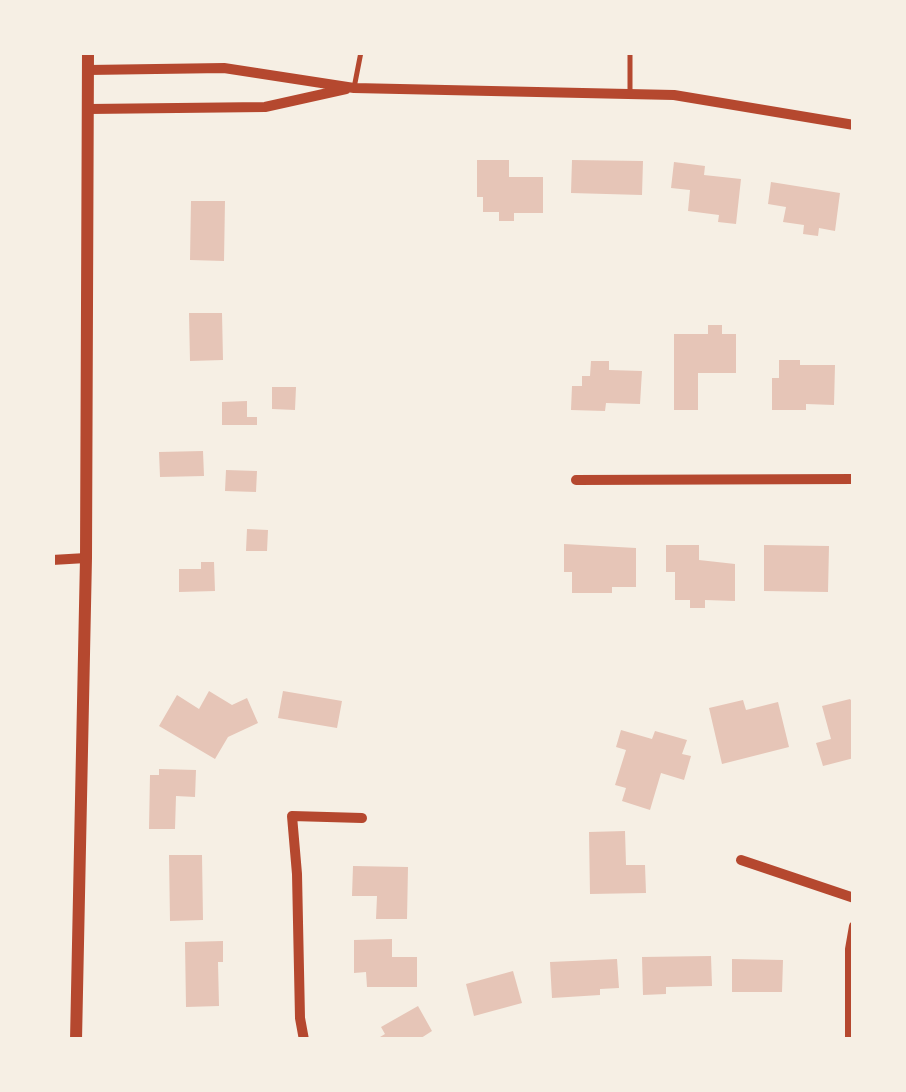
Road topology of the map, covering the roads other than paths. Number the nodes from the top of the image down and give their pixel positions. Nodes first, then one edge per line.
1 (88, 52) edge
2 (361, 52) edge
3 (630, 52) edge
4 (88, 70) junction
5 (354, 88) junction
6 (630, 93) junction
7 (89, 109) junction
8 (854, 125) edge
9 (854, 479) edge
10 (576, 480) dead end
11 (86, 558) junction
12 (52, 560) edge
13 (362, 818) dead end
14 (741, 860) dead end
15 (854, 898) edge
16 (854, 926) edge
17 (76, 1040) edge
18 (304, 1040) edge
19 (850, 1040) edge

1 - 4 street
2 - 5 lane
3 - 6 lane
4 - 5 street
4 - 7 street
5 - 6 street
5 - 7 street
6 - 8 street
7 - 11 street
9 - 10 street
11 - 12 street
11 - 17 street
13 - 18 street
14 - 15 street
16 - 19 street

